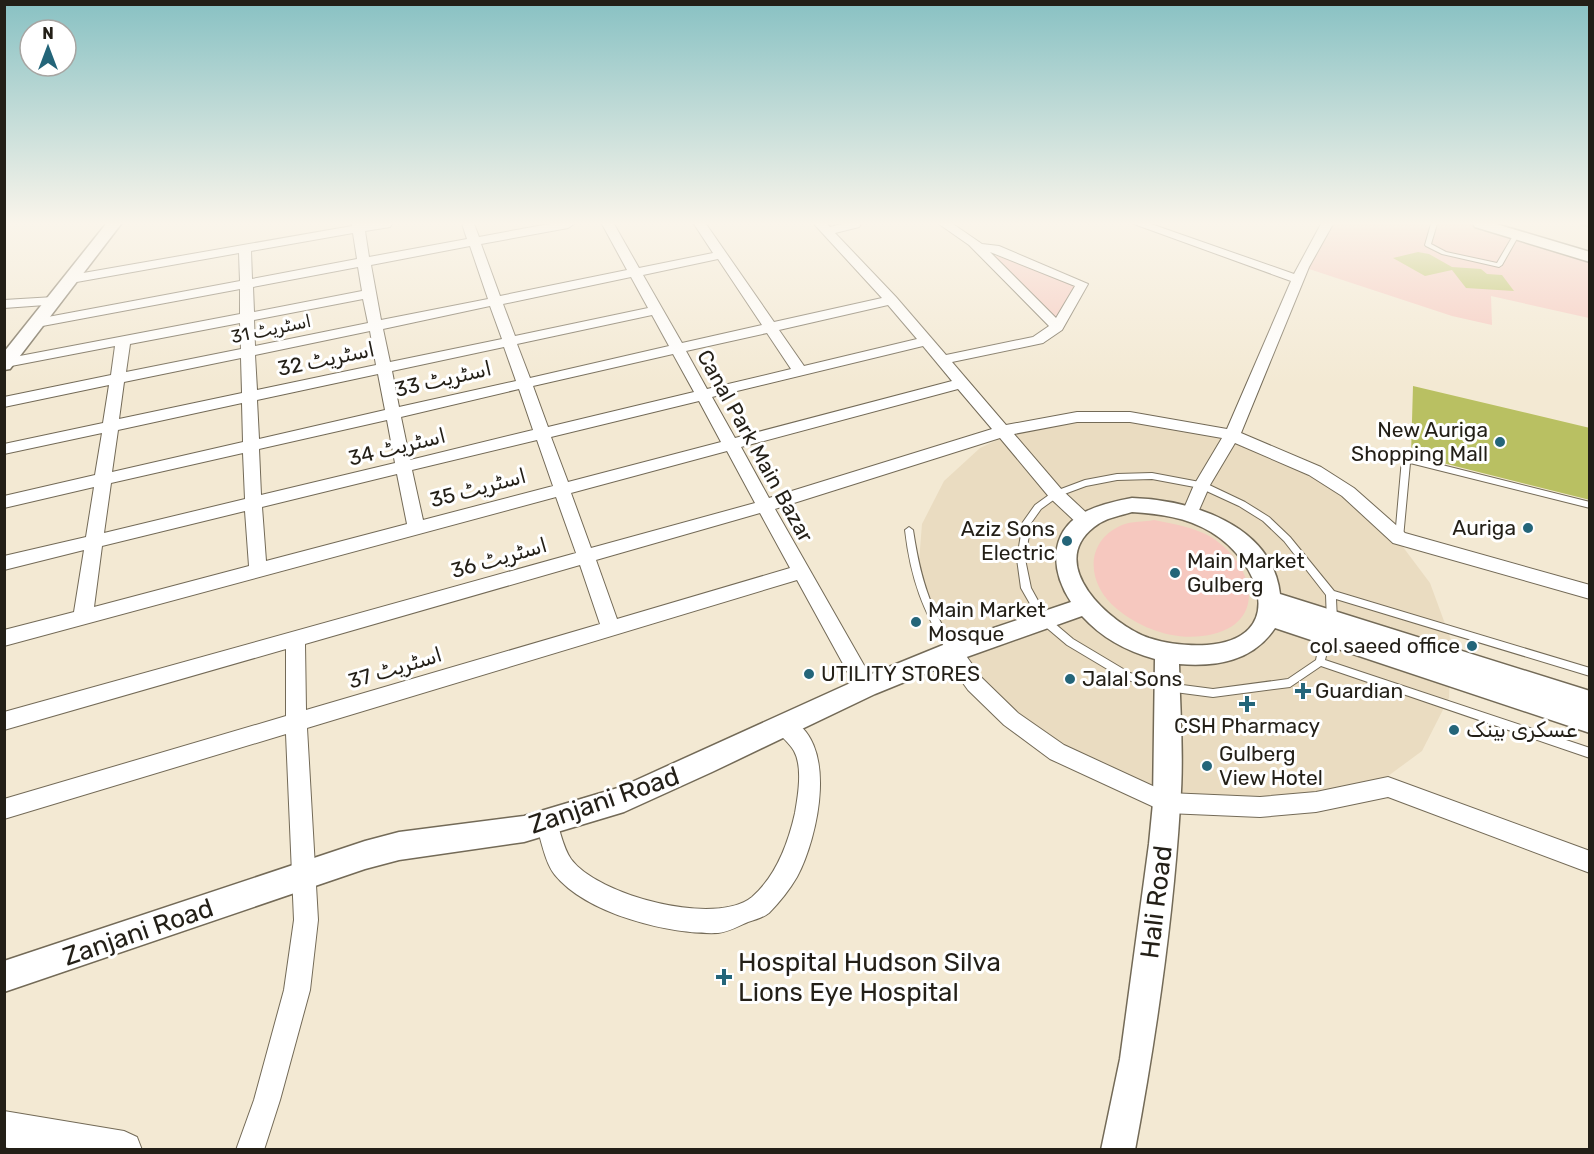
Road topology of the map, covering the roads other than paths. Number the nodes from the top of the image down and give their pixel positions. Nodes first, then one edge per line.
1 (78, 278) edge
2 (246, 278) edge
3 (279, 278) edge
4 (366, 278) edge
5 (487, 278) edge
6 (612, 278) edge
7 (639, 278) edge
8 (738, 278) edge
9 (870, 278) edge
10 (1009, 278) edge
11 (1067, 278) edge
12 (1295, 278) edge
13 (71, 279) joint
14 (1298, 279) joint
15 (246, 284) junction
16 (369, 294) junction
17 (891, 300) junction
18 (54, 302) junction
19 (495, 302) junction
20 (4, 304) edge
21 (657, 310) junction
22 (247, 317) junction
23 (37, 323) junction
24 (375, 326) junction
25 (772, 327) junction
26 (1057, 327) junction
27 (123, 341) junction
28 (510, 341) junction
29 (926, 341) junction
30 (677, 347) junction
31 (248, 352) junction
32 (943, 360) junction
33 (5, 364) edge
34 (384, 368) junction
35 (799, 370) junction
36 (118, 379) junction
37 (524, 382) junction
38 (963, 383) junction
39 (703, 394) junction
40 (250, 397) junction
41 (4, 402) edge
42 (393, 413) junction
43 (111, 426) junction
44 (1004, 431) junction
45 (542, 433) junction
46 (1232, 435) junction
47 (730, 443) junction
48 (251, 445) junction
49 (4, 449) edge
50 (404, 466) junction
51 (103, 479) junction
52 (1202, 485) junction
53 (562, 489) junction
54 (1056, 494) junction
55 (4, 502) edge
56 (253, 503) junction
57 (1590, 505) edge
58 (764, 506) junction
59 (1190, 513) junction
60 (1086, 522) junction
61 (416, 528) junction
62 (909, 530) dead end
63 (1400, 538) junction
64 (94, 542) junction
65 (586, 557) junction
66 (4, 563) edge
67 (258, 571) junction
68 (800, 572) junction
69 (1590, 592) edge
70 (1331, 594) junction
71 (1085, 606) junction
72 (1270, 609) junction
73 (83, 617) junction
74 (1044, 620) junction
75 (611, 628) junction
76 (1329, 629) junction
77 (4, 638) edge
78 (295, 639) junction
79 (952, 652) junction
80 (1167, 653) junction
81 (1320, 662) junction
82 (1590, 672) edge
83 (866, 687) junction
84 (1167, 687) junction
85 (1590, 702) edge
86 (4, 721) edge
87 (296, 722) junction
88 (1590, 722) edge
89 (785, 726) junction
90 (1590, 753) edge
91 (1167, 803) junction
92 (4, 809) edge
93 (547, 824) junction
94 (1590, 861) edge
95 (303, 876) junction
96 (4, 977) edge
97 (4, 1129) edge
98 (124, 1149) edge
99 (250, 1149) edge
100 (1118, 1149) edge

1 - 13 street
2 - 15 street
3 - 15 street
4 - 16 street
5 - 19 street
6 - 19 street, اسٹریٹ 31
7 - 21 street, Canal Park Main Bazar
8 - 25 street
9 - 17 street
10 - 26 street
11 - 26 street
12 - 14 street
13 - 18 street
14 - 46 street
15 - 22 street
15 - 23 street
16 - 22 street
16 - 24 street
17 - 25 street, اسٹریٹ 33
17 - 29 street
18 - 20 street
18 - 23 street
19 - 24 street, اسٹریٹ 31
19 - 28 street
21 - 28 street, اسٹریٹ 32
21 - 30 street, Canal Park Main Bazar
22 - 27 street
22 - 31 street
23 - 33 street
24 - 31 street, اسٹریٹ 31
24 - 34 street
25 - 30 street, اسٹریٹ 33
25 - 35 street
26 - 32 street
27 - 33 street
27 - 36 street
28 - 34 street, اسٹریٹ 32
28 - 37 street
29 - 32 street
29 - 35 street, اسٹریٹ 34
30 - 37 street, اسٹریٹ 33
30 - 39 street, Canal Park Main Bazar
31 - 36 street, اسٹریٹ 31
31 - 40 street
32 - 38 street
34 - 40 street, اسٹریٹ 32
34 - 42 street
35 - 39 street, اسٹریٹ 34
36 - 41 street, اسٹریٹ 31
36 - 43 street
37 - 42 street, اسٹریٹ 33
37 - 45 street
38 - 44 street
38 - 47 street, اسٹریٹ 35
39 - 45 street, اسٹریٹ 34
39 - 47 street, Canal Park Main Bazar
40 - 43 street, اسٹریٹ 32
40 - 48 street
42 - 48 street, اسٹریٹ 33
42 - 50 street
43 - 49 street, اسٹریٹ 32
43 - 51 street
44 - 46 street, اسٹریٹ 36
44 - 54 street
44 - 58 street, اسٹریٹ 36
45 - 50 street, اسٹریٹ 34
45 - 53 street
46 - 52 street
46 - 63 street, اسٹریٹ 36
47 - 53 street, اسٹریٹ 35
47 - 58 street, Canal Park Main Bazar
48 - 51 street, اسٹریٹ 33
48 - 56 street
50 - 56 street, اسٹریٹ 34
50 - 61 street
51 - 55 street, اسٹریٹ 33
51 - 64 street
52 - 54 lane
52 - 59 street
52 - 70 lane
53 - 61 street, اسٹریٹ 35
53 - 65 street
54 - 60 street
54 - 74 lane
56 - 64 street, اسٹریٹ 34
56 - 67 street
57 - 63 lane
58 - 65 street, اسٹریٹ 36
58 - 68 street, Canal Park Main Bazar
59 - 60 street
59 - 72 street
60 - 71 street
61 - 67 street, اسٹریٹ 35
62 - 79 lane
63 - 69 street
64 - 66 street, اسٹریٹ 34
64 - 73 street
65 - 75 street
65 - 78 street, اسٹریٹ 36
67 - 73 street, اسٹریٹ 35
68 - 75 street, اسٹریٹ 37
68 - 83 street, Canal Park Main Bazar
70 - 76 lane
70 - 82 lane
71 - 74 street, Zanjani Road
71 - 80 street
72 - 76 street
72 - 80 street
73 - 77 street, اسٹریٹ 35
74 - 79 street, Zanjani Road
74 - 84 lane
75 - 87 street, اسٹریٹ 37
76 - 81 lane
76 - 85 street
76 - 88 street
78 - 86 street, اسٹریٹ 36
78 - 87 street
79 - 83 street, Zanjani Road
79 - 91 street
80 - 84 street, Hali Road
81 - 84 lane
81 - 90 lane
83 - 89 street, Zanjani Road
84 - 91 street, Hali Road
87 - 92 street, اسٹریٹ 37
87 - 95 street
89 - 93 street, Zanjani Road
89 - 93 street
91 - 94 street
91 - 100 street, Hali Road
93 - 95 street, Zanjani Road
95 - 96 street, Zanjani Road
95 - 99 street
97 - 98 main road

